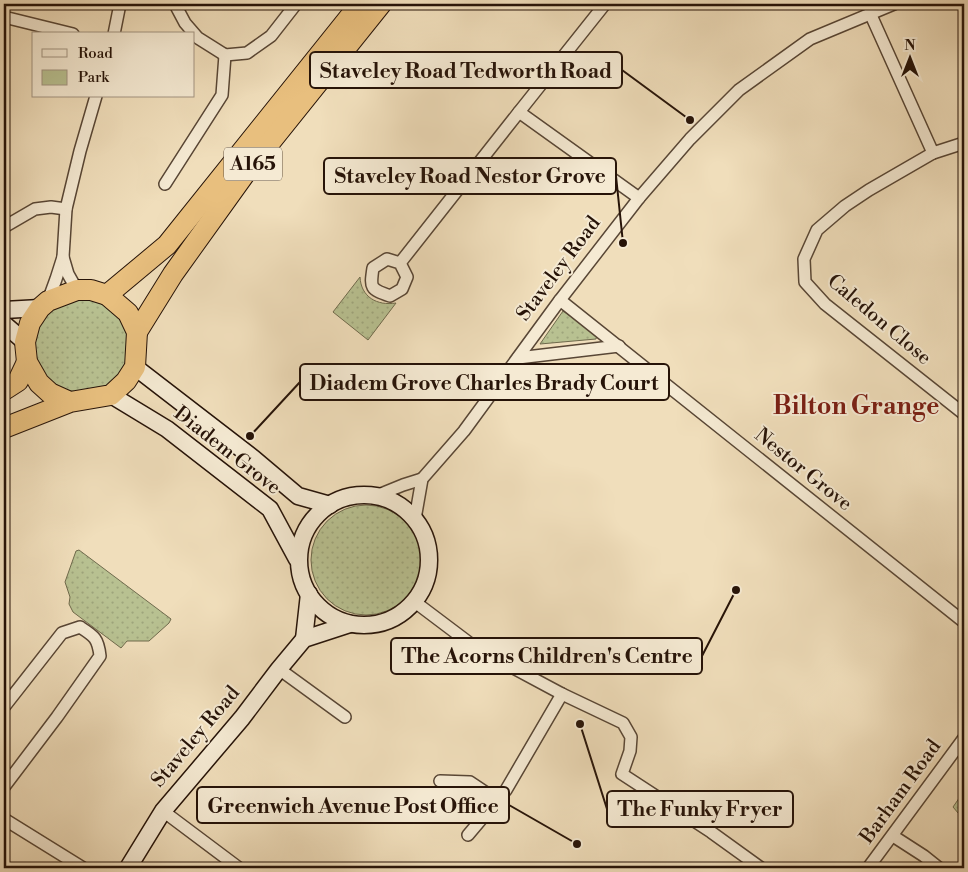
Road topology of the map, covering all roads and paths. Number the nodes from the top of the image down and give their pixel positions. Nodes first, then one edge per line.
1 (120, 4) edge
2 (177, 4) edge
3 (296, 4) edge
4 (360, 4) edge
5 (381, 4) edge
6 (605, 4) edge
7 (894, 4) edge
8 (870, 13) junction
9 (4, 17) edge
10 (65, 32) edge
11 (114, 32) edge
12 (193, 32) edge
13 (195, 35) edge
14 (225, 55) junction
15 (95, 98) edge
16 (519, 112) junction
17 (964, 142) edge
18 (933, 153) junction
19 (165, 184) dead end
20 (640, 198) junction
21 (66, 209) junction
22 (4, 227) edge
23 (63, 257) junction
24 (400, 263) dead end
25 (77, 290) junction
26 (107, 296) junction
27 (560, 300) junction
28 (44, 305) junction
29 (4, 310) edge
30 (4, 324) edge
31 (137, 332) junction
32 (25, 342) junction
33 (619, 346) junction
34 (518, 358) junction
35 (27, 362) junction
36 (135, 367) junction
37 (4, 390) edge
38 (111, 395) junction
39 (70, 402) junction
40 (964, 414) edge
41 (4, 428) edge
42 (422, 479) junction
43 (376, 496) junction
44 (330, 505) junction
45 (415, 518) junction
46 (297, 559) junction
47 (308, 594) junction
48 (415, 602) junction
49 (964, 622) edge
50 (350, 624) junction
51 (304, 638) junction
52 (279, 669) junction
53 (562, 694) junction
54 (4, 707) edge
55 (345, 717) dead end
56 (964, 738) edge
57 (440, 781) dead end
58 (4, 787) edge
59 (497, 800) junction
60 (163, 811) junction
61 (4, 819) edge
62 (468, 835) dead end
63 (893, 836) junction
64 (84, 868) edge
65 (128, 868) edge
66 (239, 868) edge
67 (761, 868) edge
68 (868, 868) edge
69 (939, 868) edge

1 - 11 street
2 - 12 street
3 - 14 street
4 - 26 highway, A165
5 - 31 highway, A165
6 - 16 street
7 - 8 street, Staveley Road
8 - 18 street
8 - 20 street, Staveley Road
9 - 10 street
13 - 14 street
14 - 19 street
15 - 21 street
16 - 20 street
16 - 24 street
17 - 18 street, Caledon Close
18 - 40 street, Caledon Close
20 - 27 street, Staveley Road
21 - 22 street
21 - 23 street
23 - 25 street
23 - 28 street
25 - 26 highway
25 - 28 highway
26 - 31 highway
27 - 33 street, Nestor Grove
27 - 34 street, Staveley Road
28 - 29 street
28 - 32 highway
30 - 32 street
31 - 36 highway, A165
32 - 35 highway
33 - 34 street
33 - 49 street, Nestor Grove
34 - 42 street, Staveley Road
35 - 37 highway
35 - 39 highway
36 - 38 highway
36 - 44 street, Diadem Grove
38 - 39 highway
38 - 46 street, Diadem Grove
39 - 41 highway
42 - 43 street
42 - 45 street
43 - 44 street
43 - 45 street
44 - 46 street
45 - 48 street
46 - 47 street
47 - 50 street
47 - 51 street
48 - 50 street
48 - 53 street
50 - 51 street
51 - 52 street, Staveley Road
52 - 55 street
52 - 60 street, Staveley Road
53 - 59 street
53 - 67 street
54 - 58 street
56 - 63 street, Barham Road
57 - 59 street
59 - 62 street
60 - 65 street, Staveley Road
60 - 66 street
61 - 64 street
63 - 68 street, Barham Road
63 - 69 street

